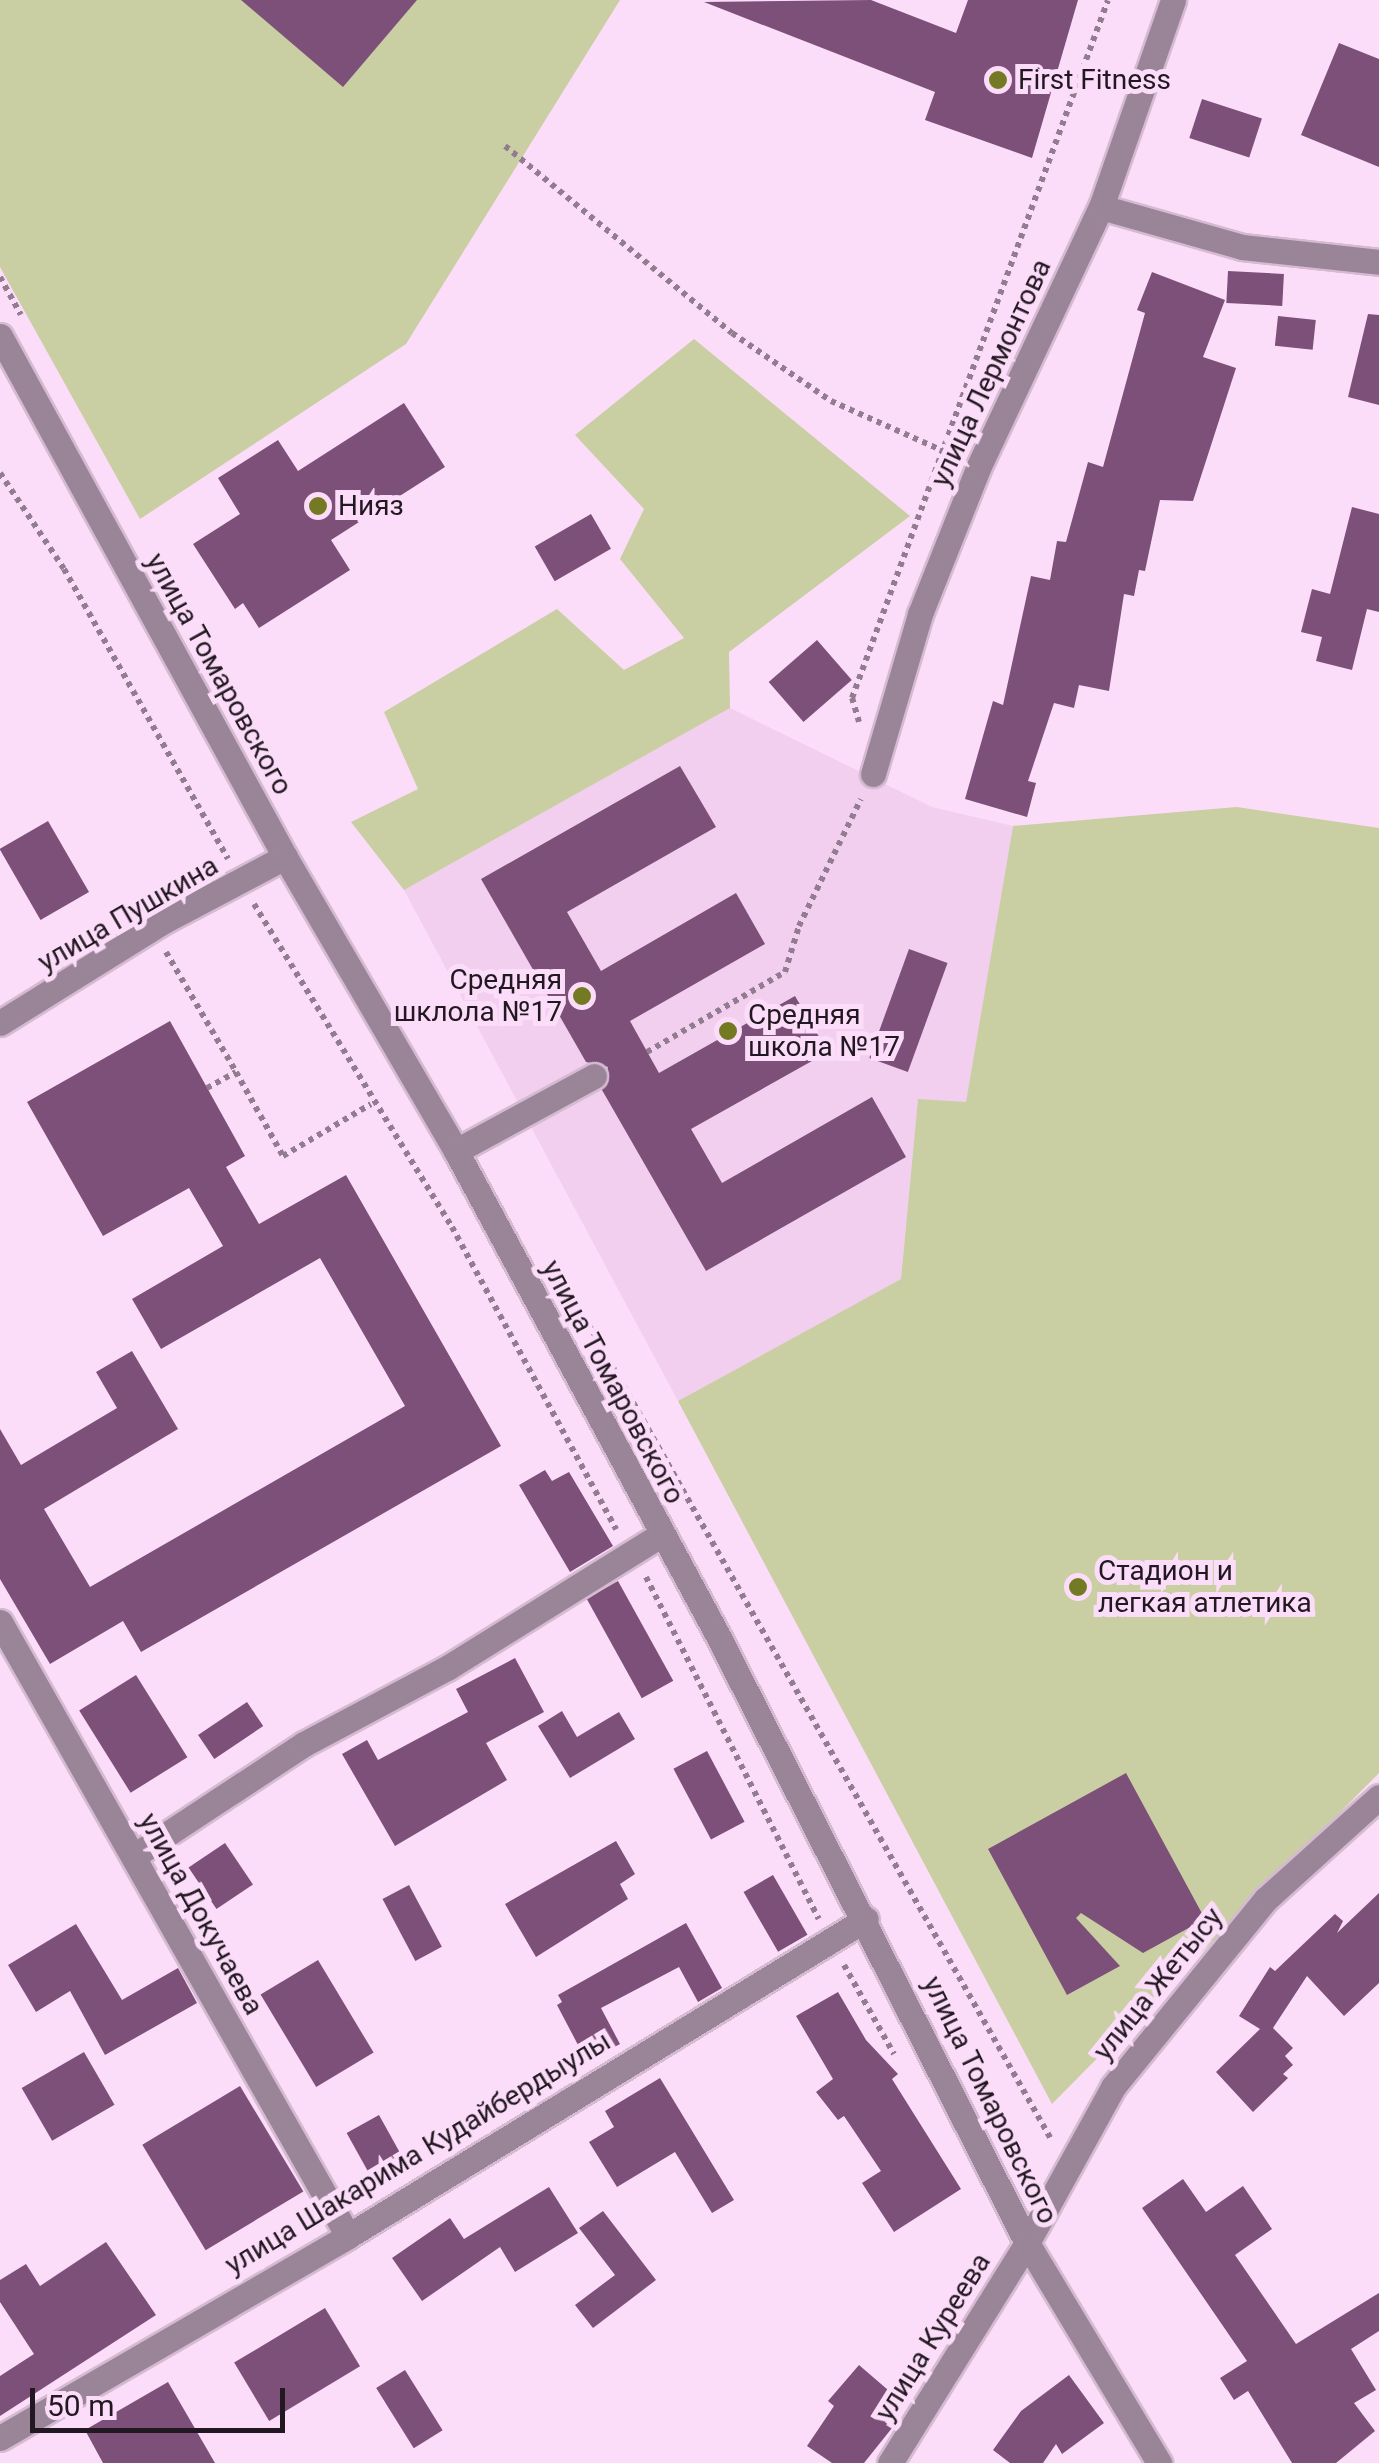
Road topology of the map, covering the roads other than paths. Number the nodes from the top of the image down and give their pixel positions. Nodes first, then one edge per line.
1 (1173, 0) edge
2 (1101, 207) junction
3 (1379, 262) edge
4 (0, 336) edge
5 (873, 774) road end
6 (286, 857) junction
7 (0, 1023) edge
8 (594, 1076) dead end
9 (456, 1151) junction
10 (661, 1535) junction
11 (0, 1622) edge
12 (1379, 1797) edge
13 (134, 1856) junction
14 (866, 1920) junction
15 (348, 2236) junction
16 (1027, 2244) junction
17 (0, 2438) edge
18 (890, 2463) edge
19 (1159, 2463) edge

1 - 2 street, улица Лермонтова
2 - 3 street
2 - 5 street, улица Лермонтова
4 - 6 street, улица Томаровского
6 - 7 street, улица Пушкина
6 - 9 street, улица Томаровского
8 - 9 street
9 - 10 street, улица Томаровского
10 - 13 street
10 - 14 street, улица Томаровского
11 - 13 street, улица Докучаева
12 - 16 street, улица Жетысу
13 - 15 street, улица Докучаева
14 - 15 street, улица Шакарима Кудайбердыулы
14 - 16 street, улица Томаровского
15 - 17 street, улица Шакарима Кудайбердыулы
16 - 18 street, улица Куреева
16 - 19 street, улица Томаровского

